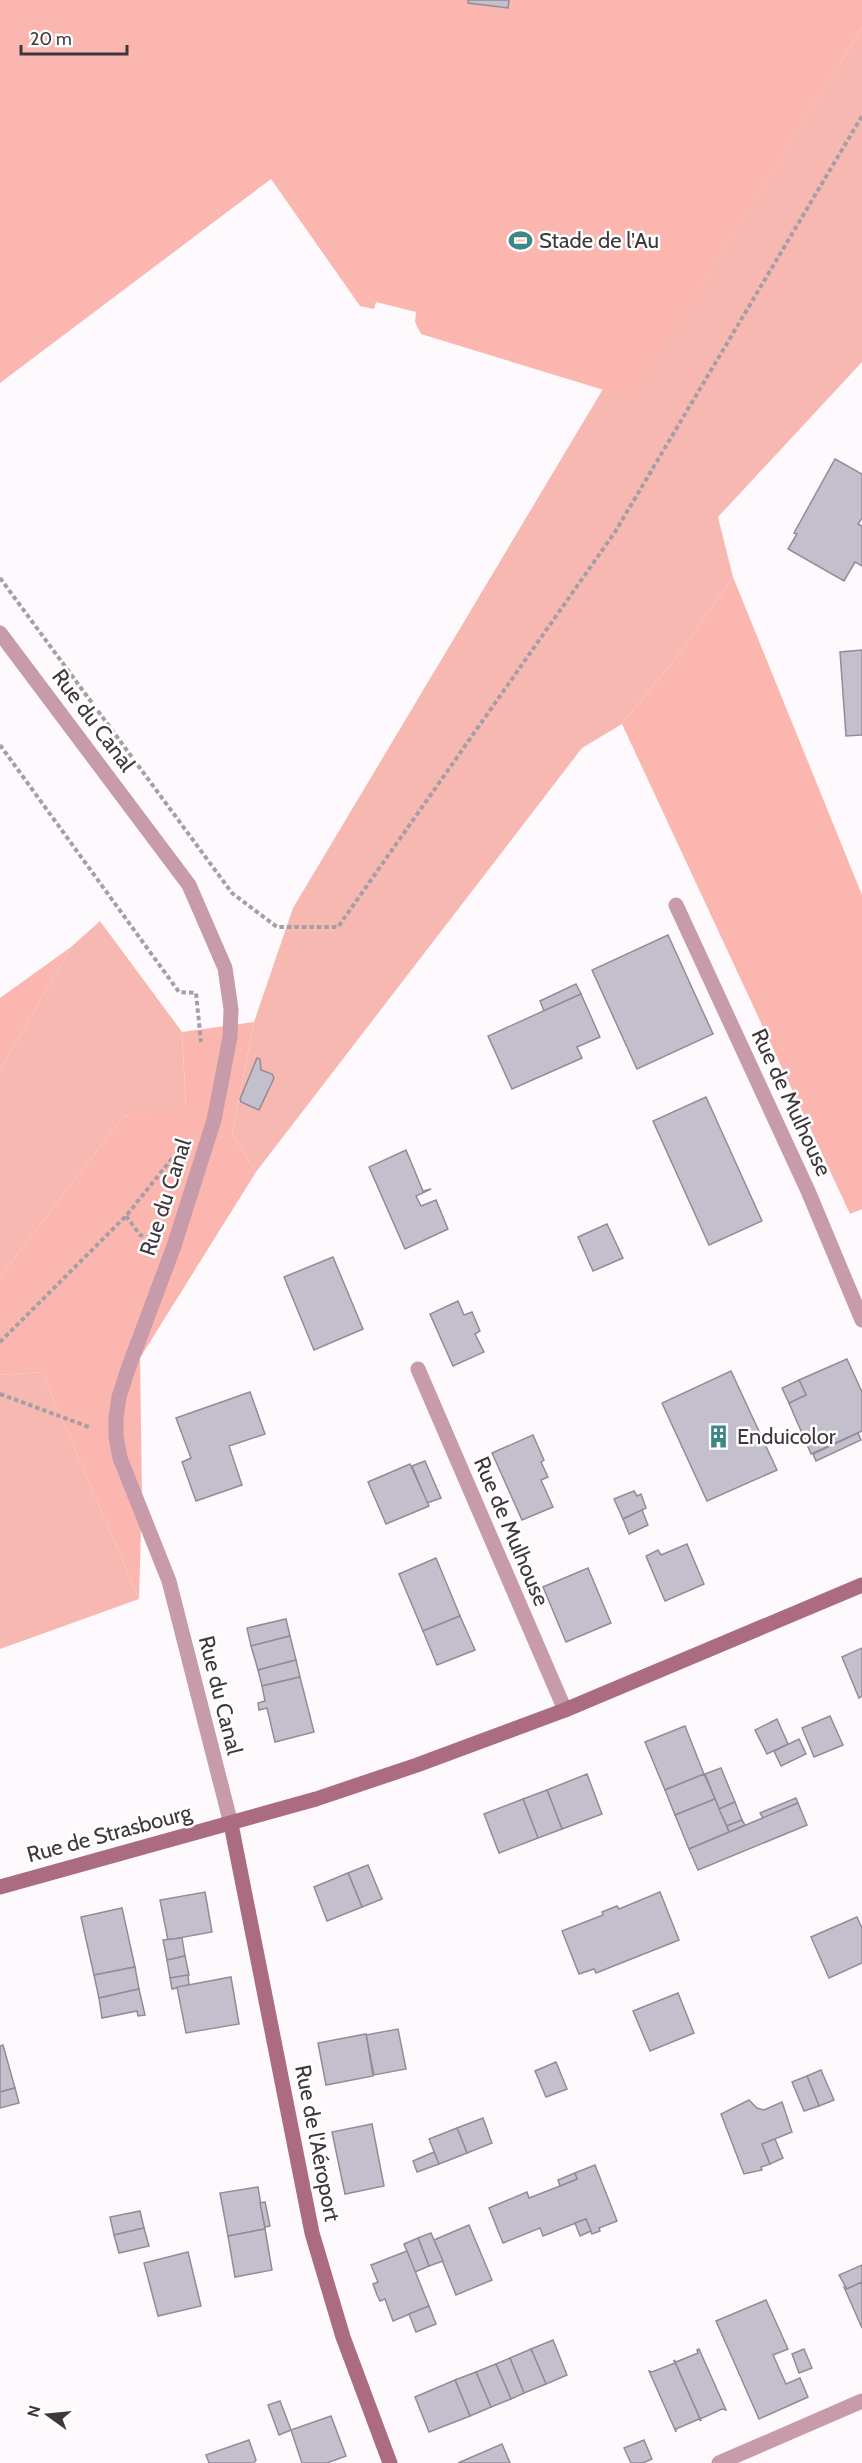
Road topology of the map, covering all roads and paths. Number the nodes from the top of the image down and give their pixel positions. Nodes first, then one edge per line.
1 (862, 116) edge
2 (0, 578) edge
3 (0, 633) edge
4 (0, 745) edge
5 (676, 905) dead end
6 (199, 1053) dead end
7 (180, 1148) dead end
8 (862, 1320) edge
9 (0, 1342) edge
10 (418, 1369) dead end
11 (0, 1394) edge
12 (116, 1437) junction
13 (862, 1585) edge
14 (565, 1710) junction
15 (231, 1824) junction
16 (0, 1887) edge
17 (862, 2401) edge
18 (390, 2463) edge
19 (719, 2463) edge

1 - 2 path
3 - 12 street, Rue du Canal
4 - 6 path
5 - 8 street, Rue de Mulhouse
7 - 9 path
10 - 14 street, Rue de Mulhouse
11 - 12 path
12 - 15 street, Rue du Canal
13 - 14 main road
14 - 15 main road
15 - 16 main road, Rue de Strasbourg
15 - 18 main road, Rue de l'Aéroport
17 - 19 street

